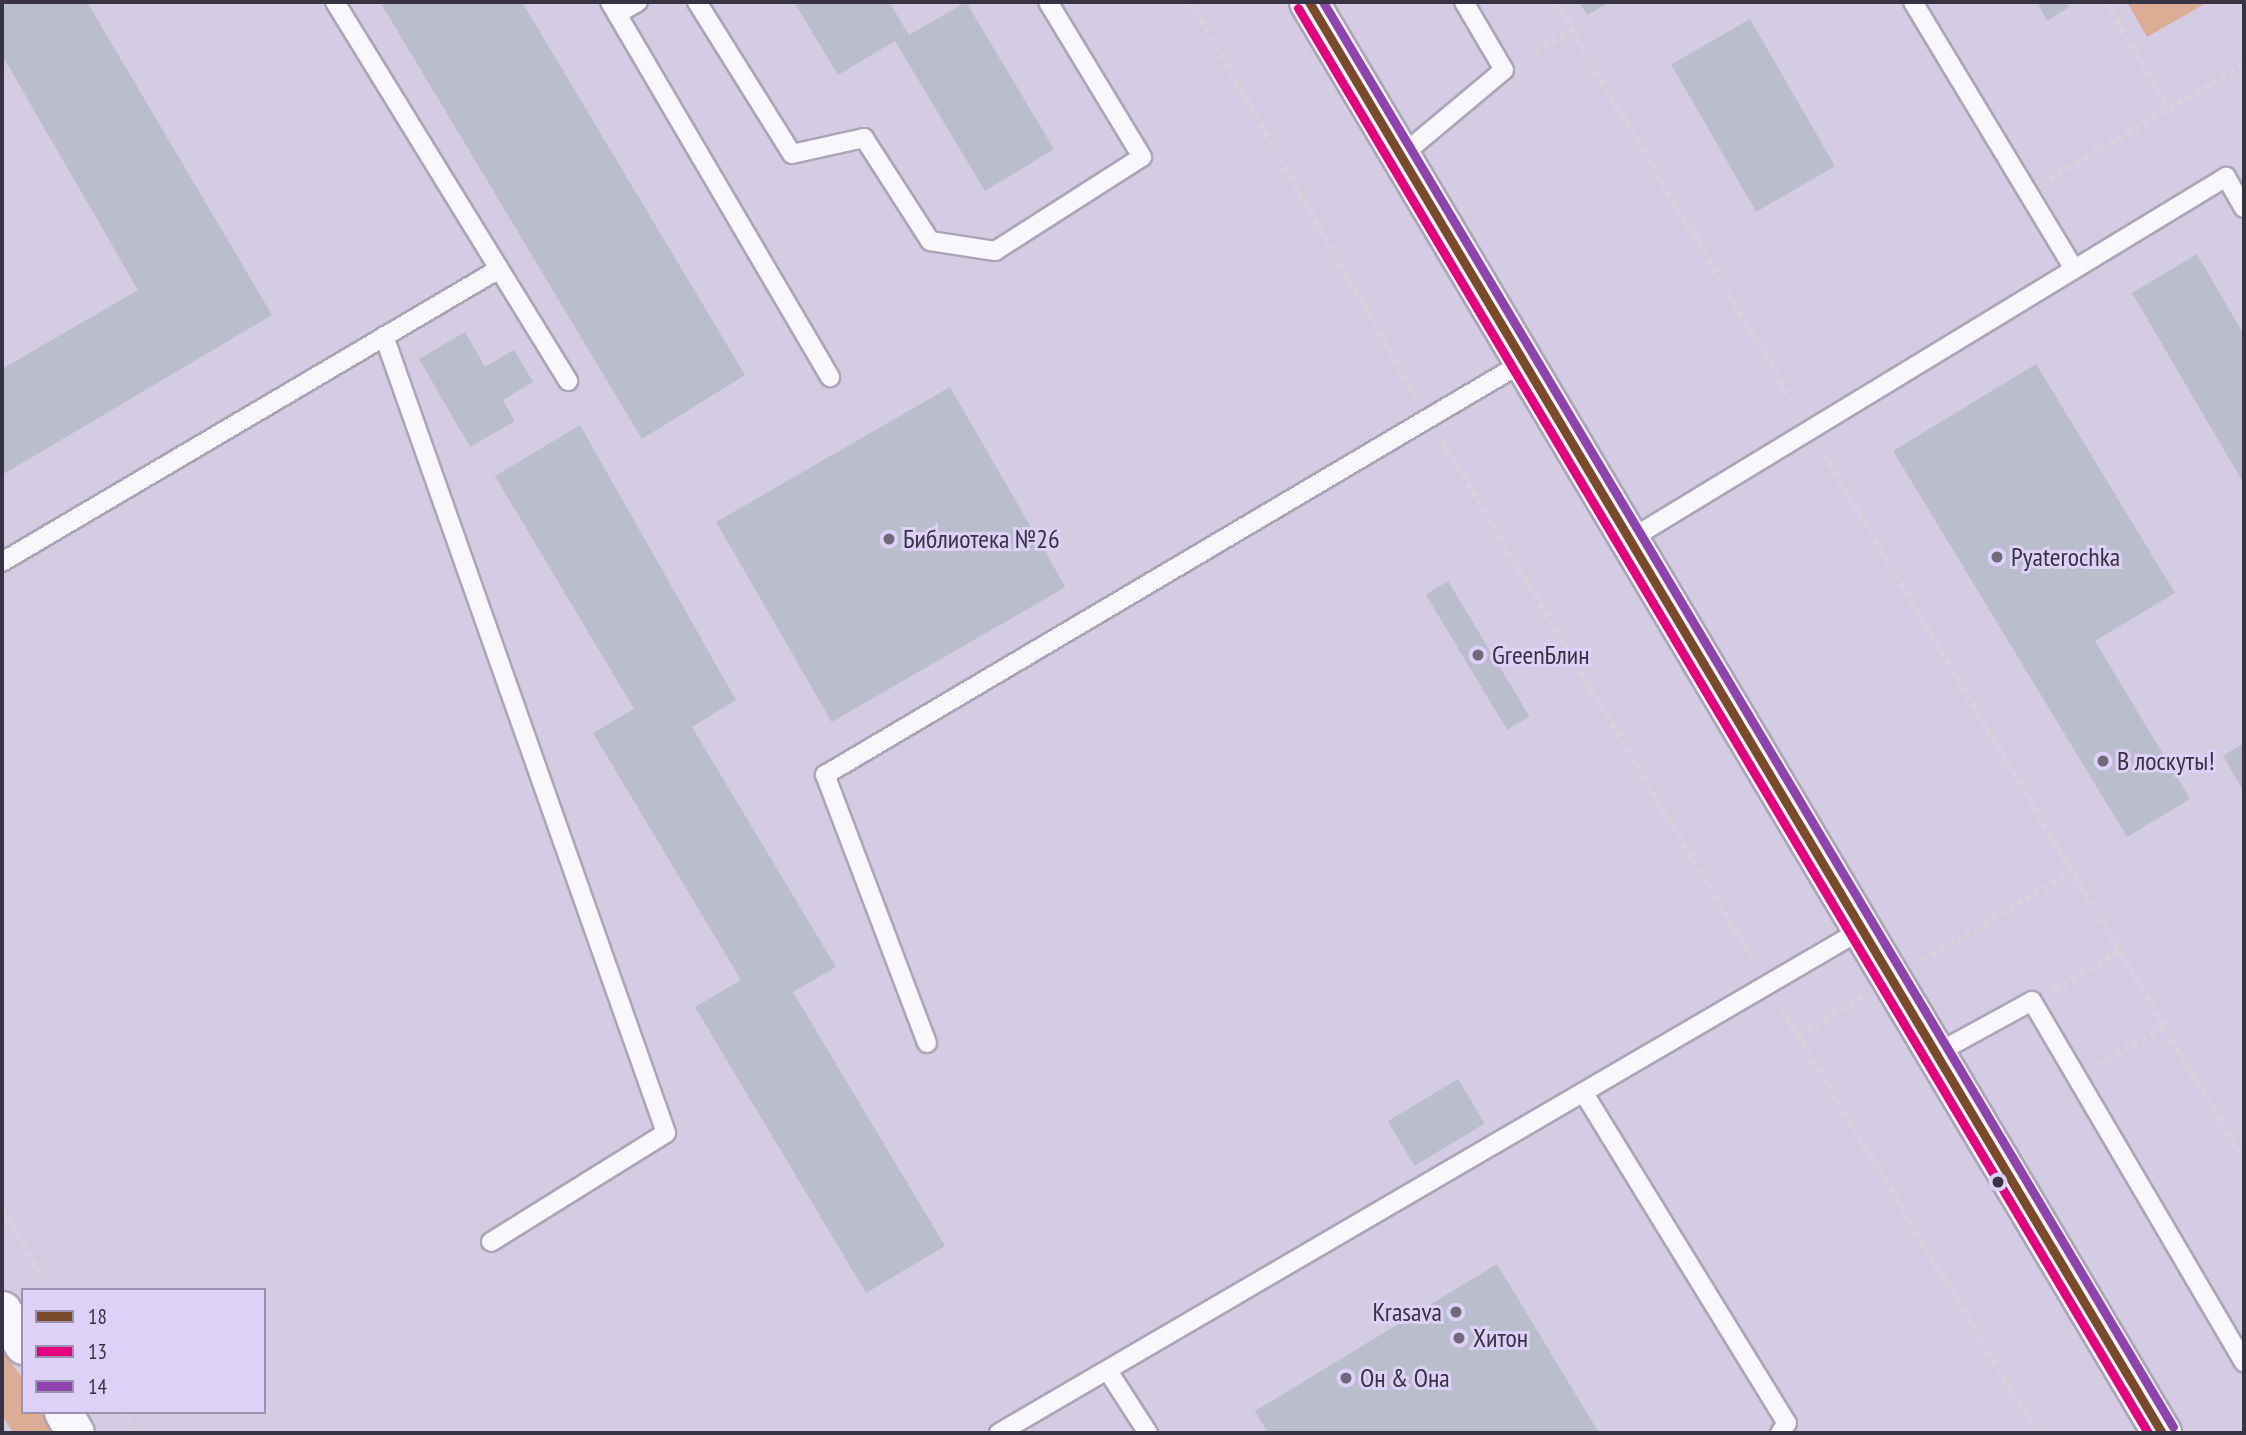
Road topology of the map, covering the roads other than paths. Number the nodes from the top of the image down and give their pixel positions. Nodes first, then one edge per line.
1 (335, 2) edge
2 (638, 2) edge
3 (697, 2) edge
4 (1048, 2) edge
5 (1309, 2) edge
6 (1464, 2) edge
7 (1913, 2) edge
8 (614, 8) edge
9 (1401, 156) junction
10 (2244, 208) edge
11 (499, 269) junction
12 (2074, 269) junction
13 (384, 336) junction
14 (1522, 363) junction
15 (830, 377) dead end
16 (568, 381) dead end
17 (1629, 540) junction
18 (2, 562) edge
19 (1863, 929) junction
20 (927, 1044) dead end
21 (1937, 1053) junction
22 (1585, 1095) junction
23 (491, 1242) dead end
24 (2244, 1362) edge
25 (1108, 1371) junction
26 (64, 1414) edge
27 (75, 1433) edge
28 (999, 1433) edge
29 (1147, 1433) edge
30 (1780, 1433) edge
31 (2162, 1433) edge

1 - 11 lane
2 - 8 lane
3 - 4 lane
5 - 9 main road
6 - 9 lane
7 - 12 lane
8 - 15 lane
9 - 14 main road
10 - 12 lane
11 - 13 lane
11 - 16 lane
12 - 17 lane
13 - 18 lane
13 - 23 lane
14 - 17 main road
14 - 20 lane
17 - 19 main road
19 - 21 main road
19 - 22 lane
21 - 24 lane
21 - 31 main road
22 - 25 lane
22 - 30 lane
25 - 28 lane
25 - 29 lane
26 - 27 street

